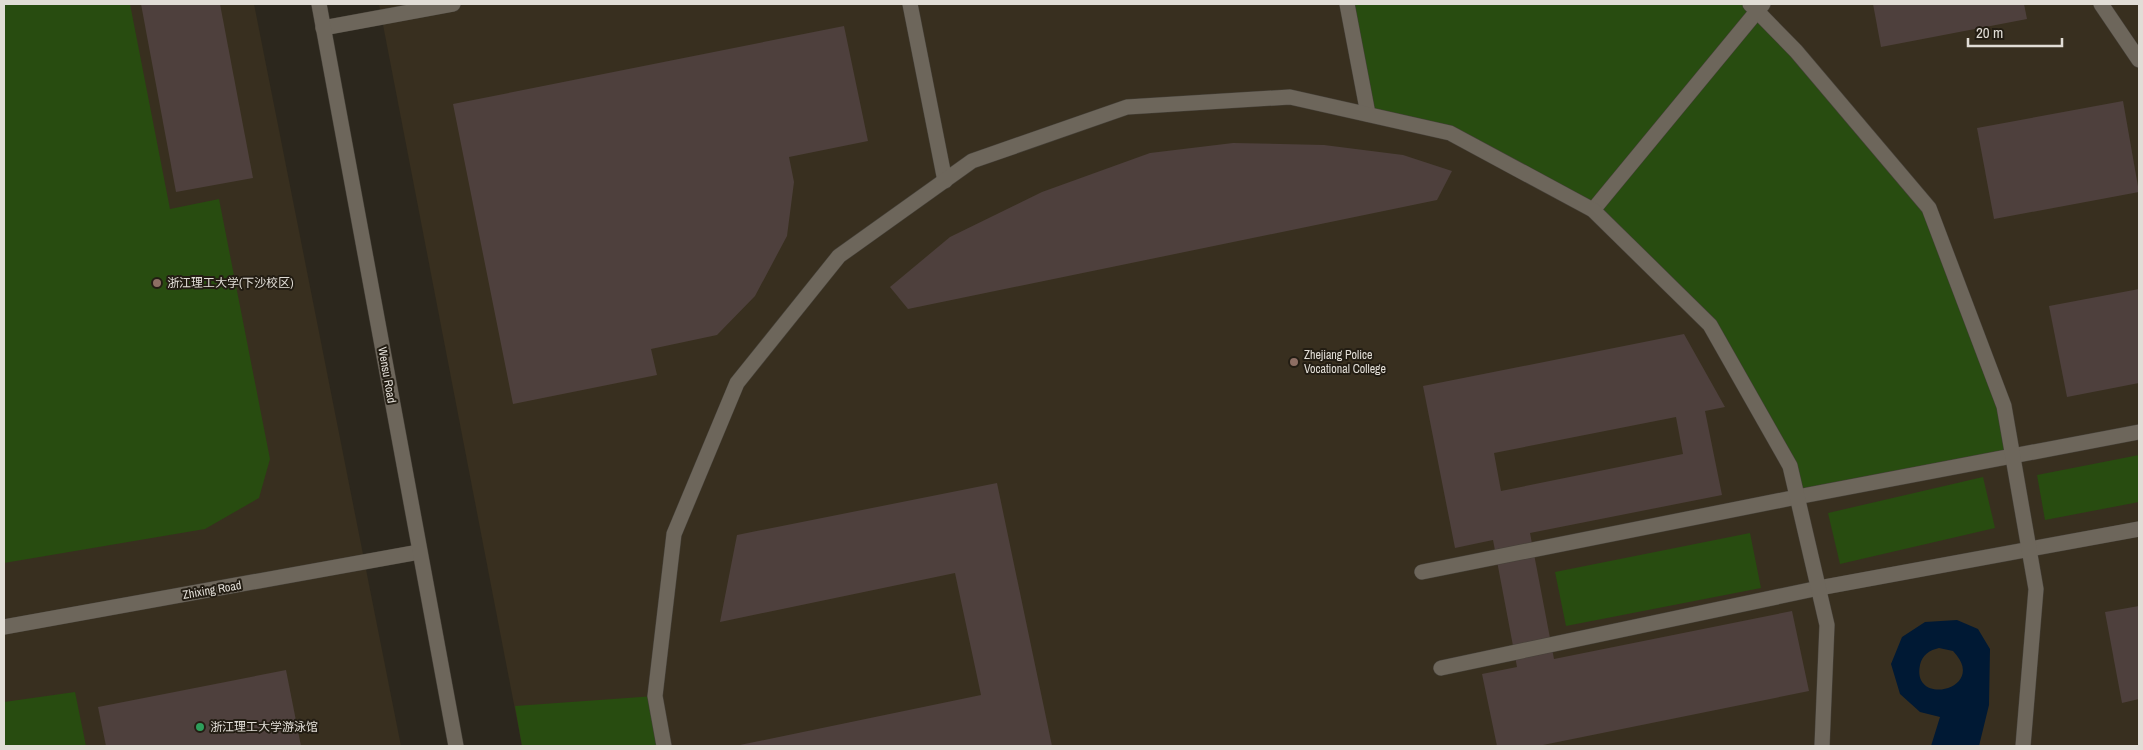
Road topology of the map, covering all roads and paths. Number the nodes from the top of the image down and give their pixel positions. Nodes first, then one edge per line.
1 (318, 4) edge
2 (453, 4) edge
3 (910, 4) edge
4 (1347, 4) edge
5 (2102, 4) edge
6 (1757, 6) edge
7 (323, 28) junction
8 (2139, 60) edge
9 (1368, 114) junction
10 (945, 181) junction
11 (1593, 210) junction
12 (2139, 432) edge
13 (2012, 456) junction
14 (1797, 498) junction
15 (2139, 529) edge
16 (2029, 550) junction
17 (420, 552) junction
18 (1422, 572) dead end
19 (1819, 588) junction
20 (4, 627) edge
21 (1441, 668) dead end
22 (456, 746) edge
23 (664, 746) edge
24 (1822, 746) edge
25 (2022, 746) edge

1 - 7 street, Wensu Road
2 - 7 street
3 - 10 street
4 - 9 street
5 - 8 street
6 - 11 street
6 - 13 street
7 - 17 street, Wensu Road
9 - 10 street
9 - 11 street
10 - 23 street
11 - 14 street
12 - 13 street
13 - 14 street
13 - 16 street
14 - 18 street
14 - 19 street
15 - 16 street
16 - 19 street
16 - 25 street
17 - 20 street, Zhixing Road
17 - 22 street, Wensu Road
19 - 21 street
19 - 24 street

